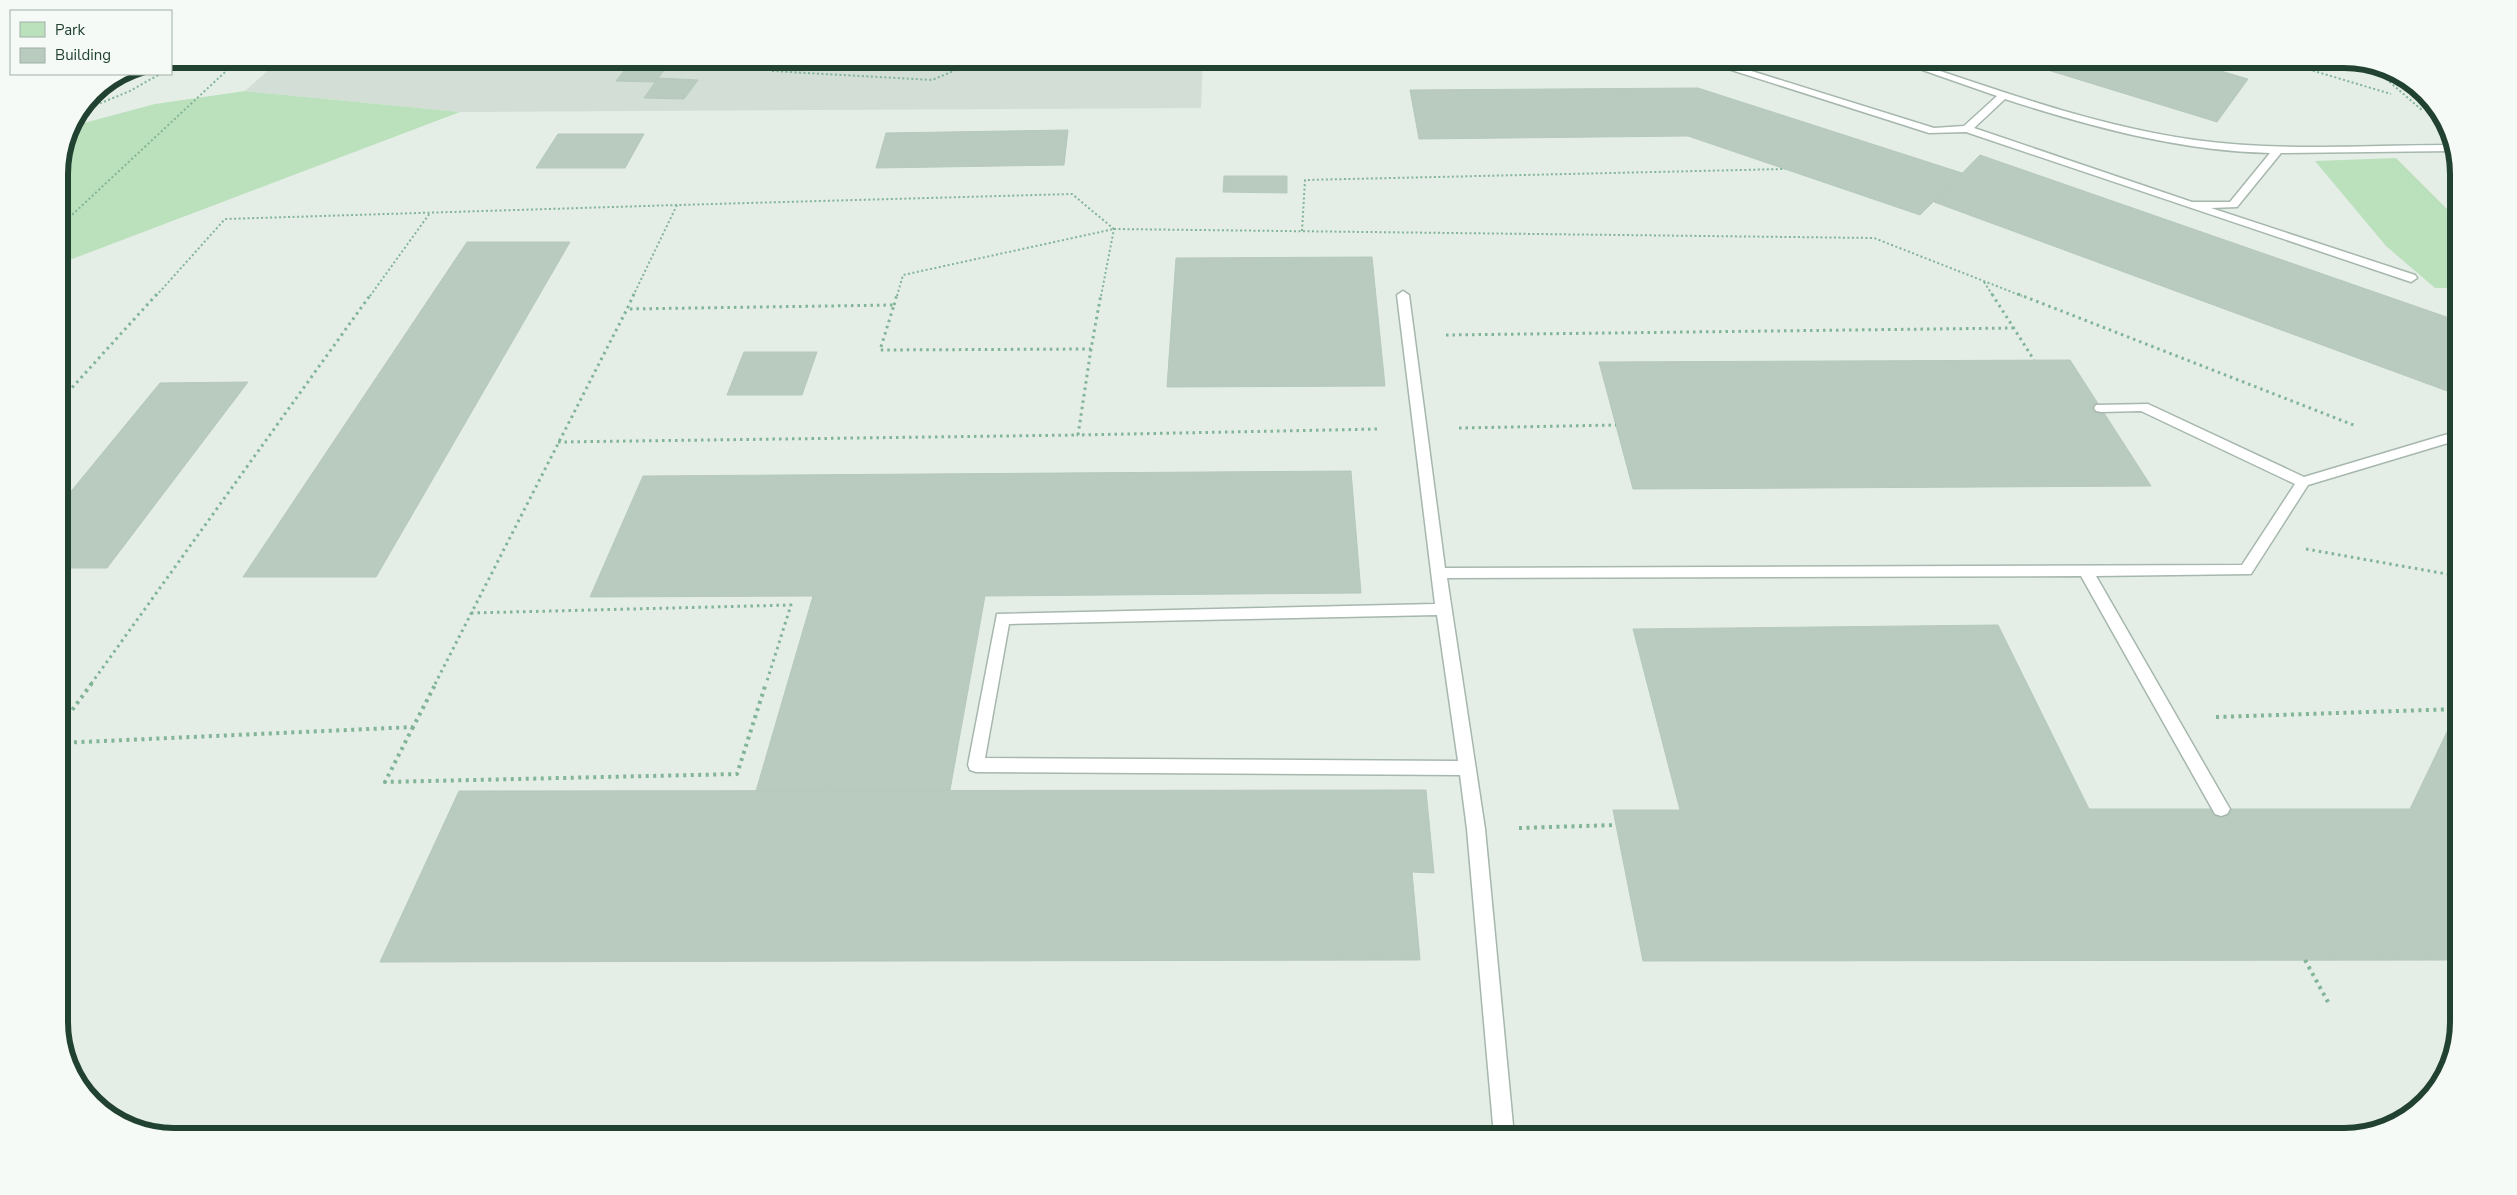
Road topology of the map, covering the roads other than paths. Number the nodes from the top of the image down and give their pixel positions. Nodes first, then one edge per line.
1 (1733, 68) edge
2 (1922, 68) edge
3 (2004, 96) junction
4 (1968, 129) junction
5 (2280, 148) junction
6 (2446, 148) edge
7 (2191, 205) junction
8 (2411, 278) dead end
9 (1403, 296) dead end
10 (2101, 408) dead end
11 (2449, 437) edge
12 (2303, 482) junction
13 (2086, 572) junction
14 (1439, 573) junction
15 (1444, 609) junction
16 (1467, 768) junction
17 (2221, 809) dead end
18 (1503, 1128) edge

1 - 4 lane
2 - 3 lane
3 - 4 lane
3 - 5 lane
4 - 7 lane
5 - 6 lane
5 - 7 lane
7 - 8 lane
9 - 14 lane
10 - 12 lane
11 - 12 lane
12 - 13 lane
13 - 14 lane
13 - 17 lane
14 - 15 lane
15 - 16 lane
15 - 16 lane
16 - 18 lane

